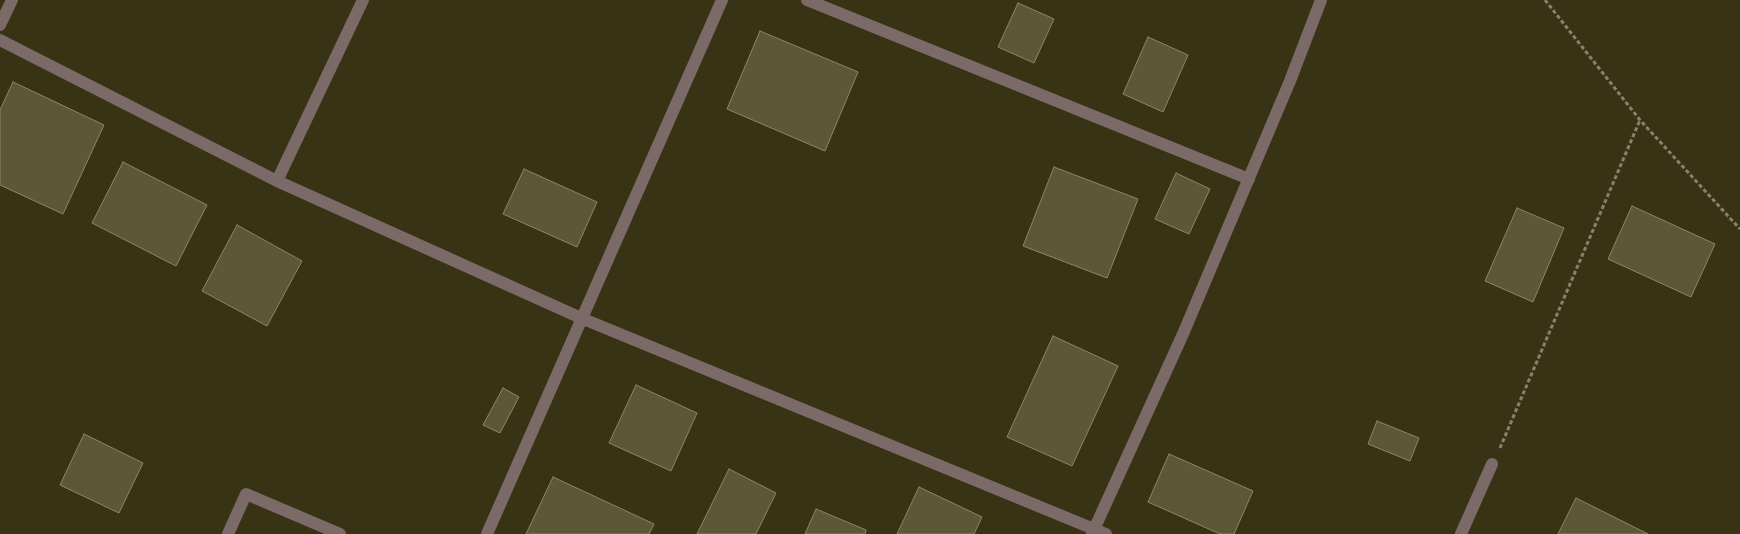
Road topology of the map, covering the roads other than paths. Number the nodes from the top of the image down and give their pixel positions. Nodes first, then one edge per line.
1 (12, 0) edge
2 (363, 0) edge
3 (722, 0) edge
4 (807, 0) edge
5 (1321, 0) edge
6 (0, 24) edge
7 (0, 40) edge
8 (1249, 179) junction
9 (277, 181) junction
10 (581, 318) junction
11 (1492, 464) road end
12 (1097, 532) edge
13 (228, 534) edge
14 (340, 534) edge
15 (487, 534) edge
16 (1461, 534) edge

1 - 6 street
2 - 9 street
3 - 10 street
4 - 8 street
5 - 8 street
7 - 9 street
8 - 12 street
9 - 10 street
10 - 12 street
10 - 15 street
11 - 16 street
13 - 14 street

